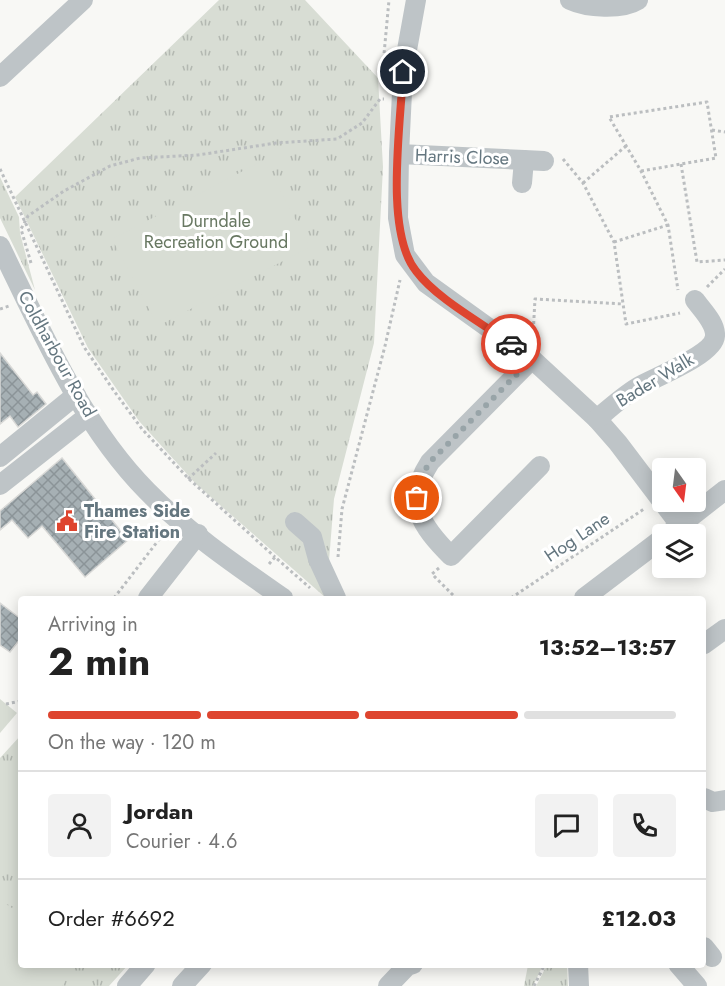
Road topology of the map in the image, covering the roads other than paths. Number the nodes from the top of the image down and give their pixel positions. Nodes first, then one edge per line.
1 (83, 0) edge
2 (416, 0) edge
3 (570, 0) edge
4 (638, 0) edge
5 (0, 77) edge
6 (399, 154) junction
7 (524, 160) junction
8 (544, 161) road end
9 (522, 183) dead end
10 (0, 246) edge
11 (685, 301) road end
12 (532, 359) junction
13 (76, 395) junction
14 (89, 415) junction
15 (597, 419) junction
16 (0, 458) edge
17 (540, 466) dead end
18 (0, 485) edge
19 (725, 490) edge
20 (295, 522) dead end
21 (671, 524) edge
22 (682, 524) edge
23 (198, 534) junction
24 (652, 546) edge
25 (150, 596) edge
26 (280, 596) edge
27 (335, 596) edge
28 (587, 596) edge
29 (725, 629) edge
30 (706, 643) edge
31 (706, 799) edge
32 (725, 800) edge
33 (143, 968) edge
34 (198, 968) edge
35 (405, 968) edge
36 (578, 968) edge
37 (681, 968) edge
38 (128, 986) edge
39 (182, 986) edge
40 (388, 986) edge
41 (579, 986) edge
42 (697, 986) edge

1 - 5 street
2 - 6 street
3 - 4 street
6 - 7 street, Harris Close
6 - 12 street, Bader Walk
7 - 8 street, Harris Close
7 - 9 street, Harris Close
10 - 13 street, Coldharbour Road
11 - 15 street, Bader Walk
12 - 15 street, Bader Walk
12 - 17 street
13 - 14 street, Coldharbour Road
13 - 16 street
14 - 18 street
14 - 23 street, Coldharbour Road
15 - 21 street, Bader Walk
19 - 22 street
20 - 27 street
23 - 25 street
23 - 26 street, Coldharbour Road
24 - 28 street
29 - 30 street
31 - 32 street
33 - 38 street
34 - 39 street
35 - 40 street
36 - 41 street
37 - 42 street

